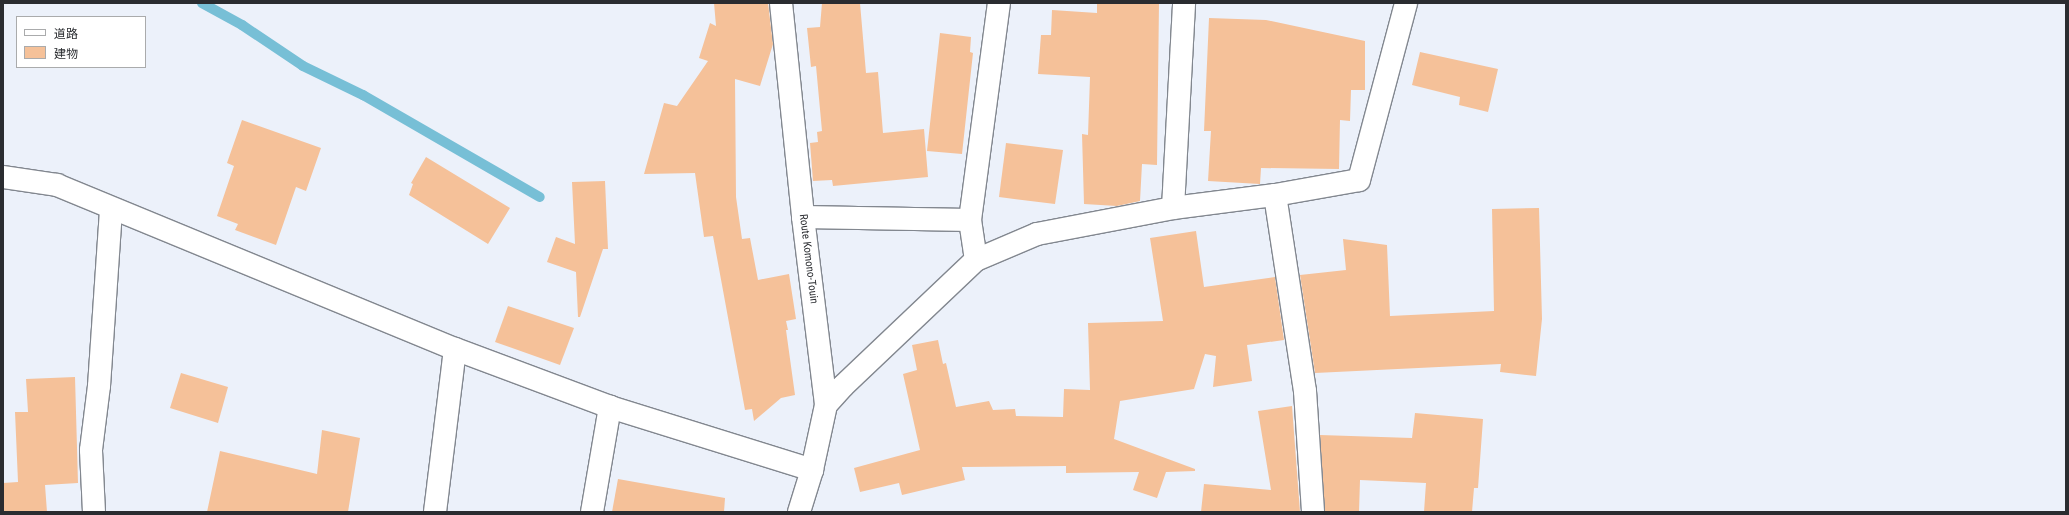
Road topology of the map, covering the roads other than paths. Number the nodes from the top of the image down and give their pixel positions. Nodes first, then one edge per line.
1 (781, 3) edge
2 (998, 3) edge
3 (1184, 3) edge
4 (1406, 3) edge
5 (3, 177) edge
6 (1274, 195) junction
7 (111, 208) junction
8 (1173, 208) junction
9 (803, 217) junction
10 (970, 220) junction
11 (976, 260) junction
12 (455, 349) junction
13 (826, 405) junction
14 (610, 407) junction
15 (812, 470) junction
16 (94, 512) edge
17 (435, 512) edge
18 (592, 512) edge
19 (799, 512) edge
20 (1312, 512) edge

1 - 9 street, Route Komono-Touin
2 - 10 street
3 - 8 street
4 - 6 street
5 - 7 street
6 - 8 street
6 - 20 street
7 - 12 street
7 - 16 street
8 - 11 street
9 - 10 street
9 - 13 street, Route Komono-Touin
10 - 11 street
11 - 13 street
12 - 14 street
12 - 17 street
13 - 15 street, Route Komono-Touin
14 - 15 street
14 - 18 street
15 - 19 street, Route Komono-Touin

